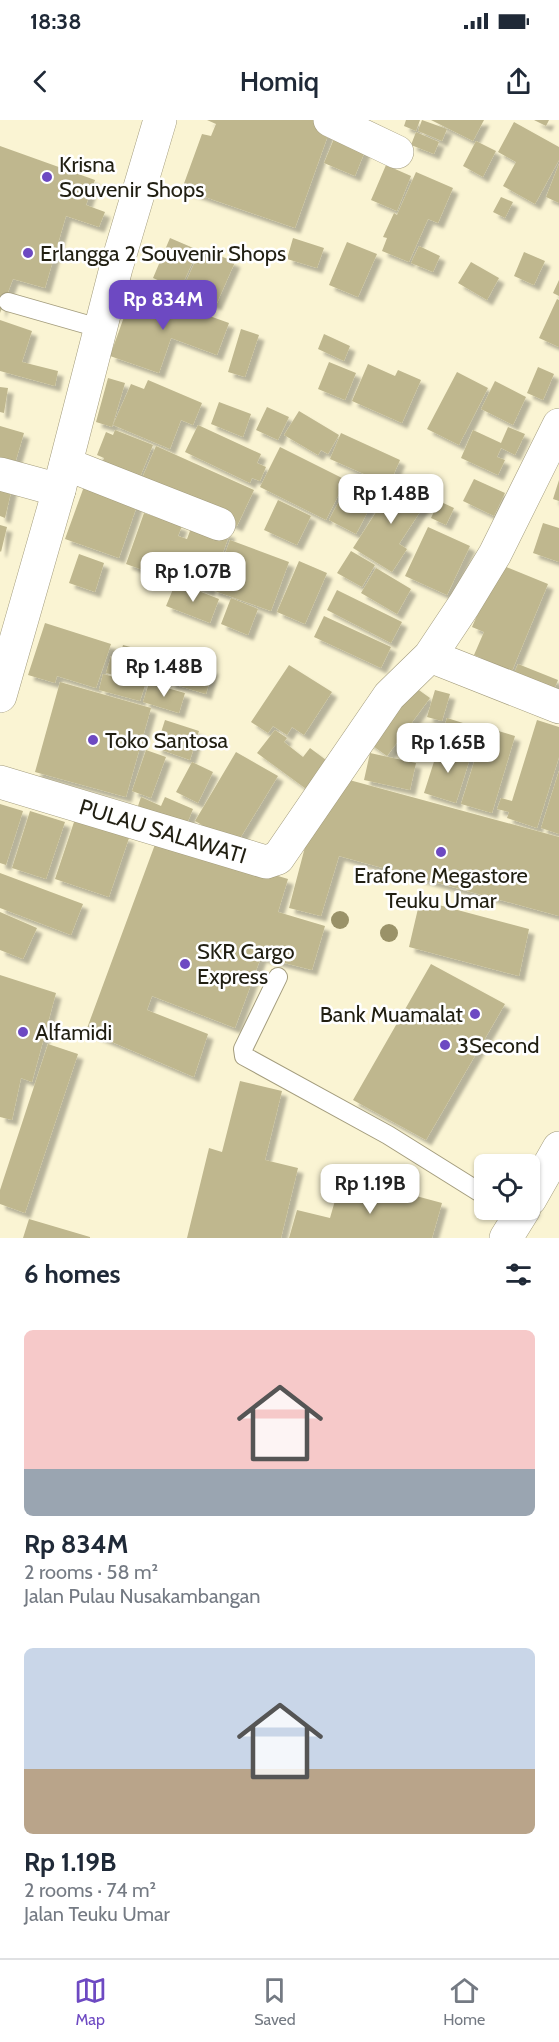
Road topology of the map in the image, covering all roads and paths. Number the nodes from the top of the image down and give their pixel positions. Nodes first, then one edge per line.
1 (160, 120) edge
2 (330, 120) edge
3 (397, 152) dead end
4 (8, 302) dead end
5 (99, 328) junction
6 (559, 425) edge
7 (0, 474) edge
8 (63, 477) junction
9 (219, 524) dead end
10 (430, 656) junction
11 (0, 696) edge
12 (559, 707) edge
13 (0, 782) edge
14 (278, 977) dead end
15 (559, 1148) edge
16 (540, 1181) edge
17 (474, 1189) edge

1 - 5 street
2 - 3 street
4 - 5 lane
5 - 8 street
6 - 10 street, PULAU SALAWATI
7 - 8 street
8 - 9 street
8 - 11 street
10 - 12 street
10 - 13 street, PULAU SALAWATI
14 - 17 lane
15 - 16 street

